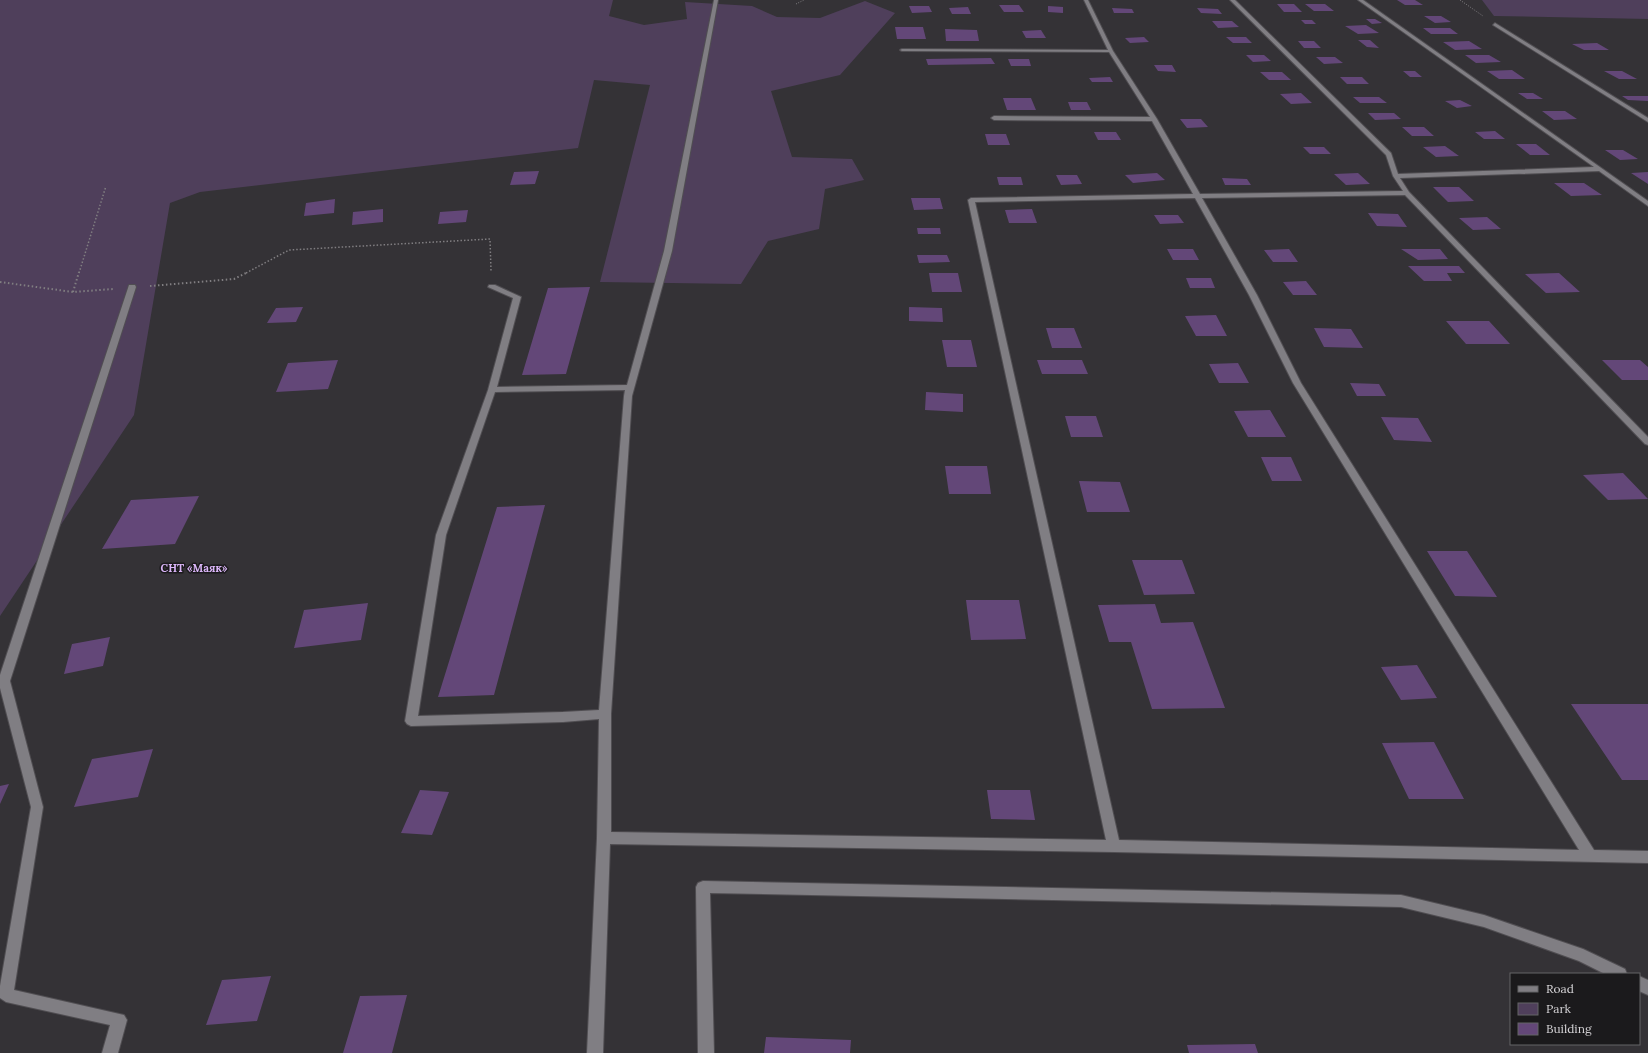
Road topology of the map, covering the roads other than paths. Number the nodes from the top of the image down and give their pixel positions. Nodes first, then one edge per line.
1 (716, 0) edge
2 (1086, 0) edge
3 (1232, 0) edge
4 (1360, 0) edge
5 (1495, 24) road end
6 (902, 50) dead end
7 (1110, 51) junction
8 (994, 118) dead end
9 (1154, 119) junction
10 (1648, 120) edge
11 (1600, 168) junction
12 (1396, 176) junction
13 (1407, 193) junction
14 (1198, 196) junction
15 (1648, 204) edge
16 (132, 288) road end
17 (492, 288) road end
18 (630, 387) junction
19 (492, 390) junction
20 (1648, 442) edge
21 (605, 714) junction
22 (604, 838) junction
23 (1114, 846) junction
24 (1590, 856) junction
25 (1648, 857) edge
26 (1618, 973) edge
27 (110, 1053) edge
28 (595, 1053) edge
29 (706, 1053) edge

1 - 18 street
2 - 7 street
3 - 12 street
4 - 11 street
5 - 10 street
6 - 7 street
7 - 9 street
8 - 9 street
9 - 14 street
11 - 12 street
11 - 15 street
12 - 13 street
13 - 14 street
13 - 20 street
14 - 23 street
14 - 24 street
16 - 27 street
17 - 19 street
18 - 19 street
18 - 21 street
19 - 21 street
21 - 22 street
22 - 23 street
22 - 28 street
23 - 24 street
24 - 25 street
26 - 29 street

